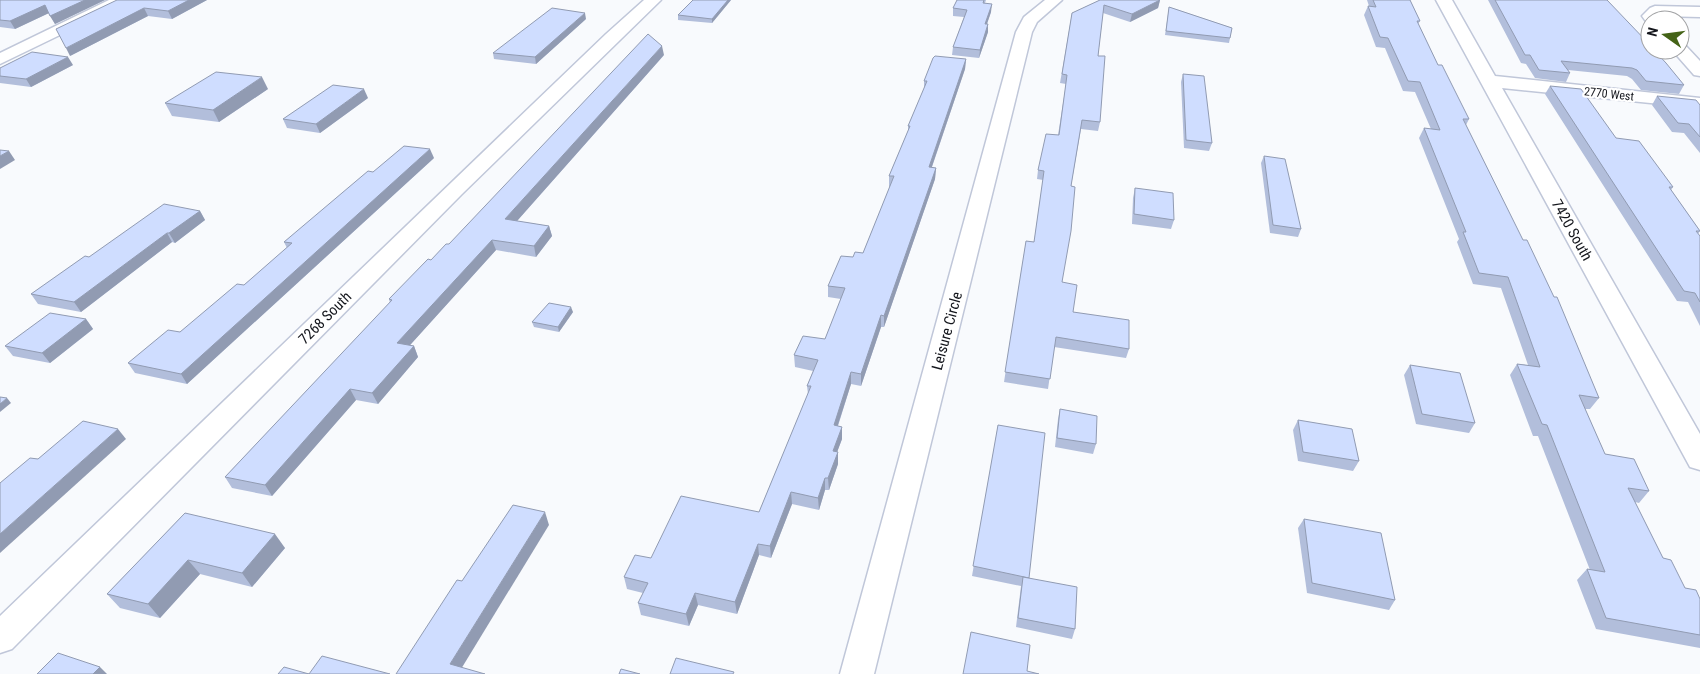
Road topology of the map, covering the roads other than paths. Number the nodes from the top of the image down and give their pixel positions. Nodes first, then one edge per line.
1 (121, 0) edge
2 (653, 0) edge
3 (1054, 0) edge
4 (1444, 0) edge
5 (0, 59) edge
6 (1690, 60) edge
7 (1700, 71) edge
8 (1489, 81) junction
9 (1700, 103) edge
10 (1700, 459) edge
11 (0, 638) edge
12 (858, 674) edge

1 - 5 street
2 - 11 street, 7268 South
3 - 12 street, Leisure Circle
4 - 8 street, 7420 South
6 - 7 street
8 - 9 street, 2770 West
8 - 10 street, 7420 South

